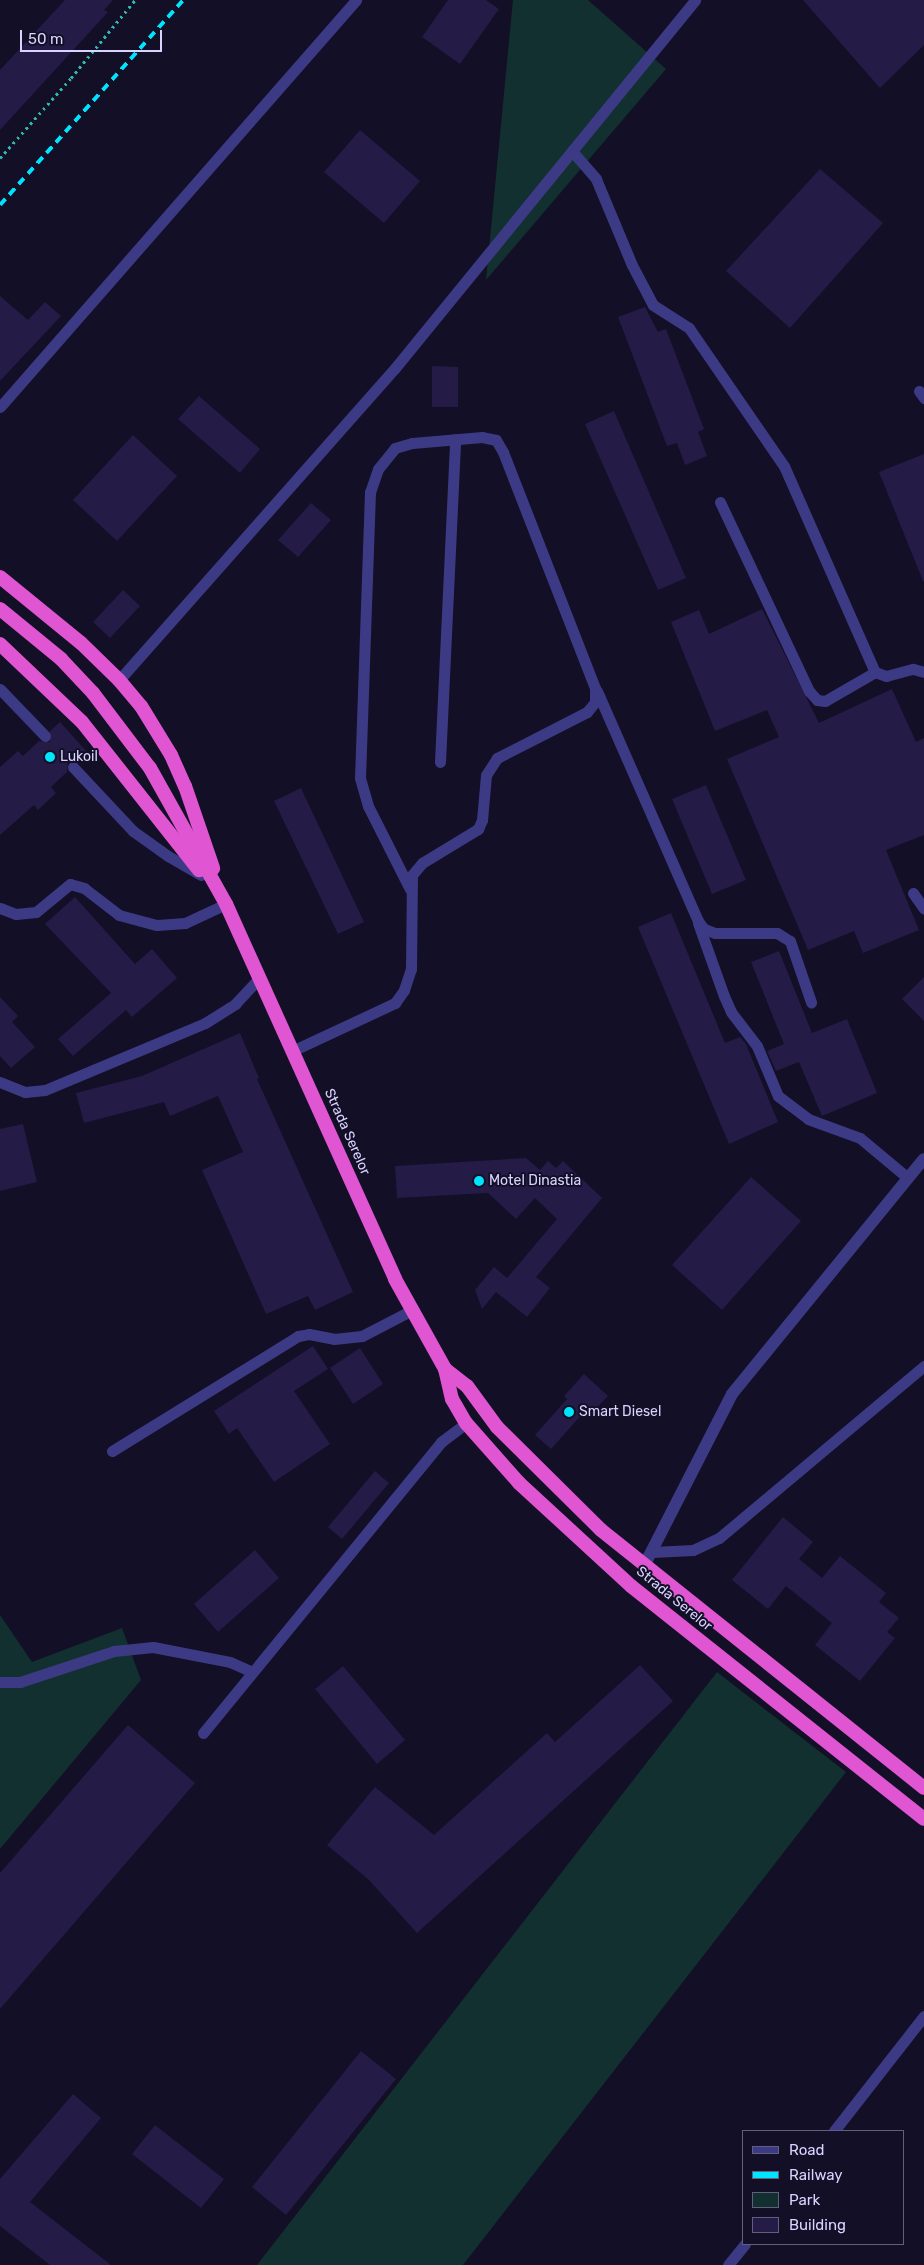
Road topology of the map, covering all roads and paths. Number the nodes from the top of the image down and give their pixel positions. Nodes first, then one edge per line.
1 (135, 0) edge
2 (356, 0) edge
3 (695, 0) edge
4 (572, 151) junction
5 (0, 158) edge
6 (0, 407) edge
7 (455, 439) junction
8 (720, 502) dead end
9 (0, 577) edge
10 (0, 609) edge
11 (0, 644) edge
12 (876, 672) junction
13 (924, 672) edge
14 (119, 680) junction
15 (595, 688) junction
16 (0, 689) edge
17 (45, 736) dead end
18 (440, 762) dead end
19 (73, 767) dead end
20 (204, 876) junction
21 (410, 889) junction
22 (913, 893) dead end
23 (226, 904) junction
24 (0, 908) edge
25 (924, 909) edge
26 (698, 921) junction
27 (259, 978) junction
28 (811, 1002) dead end
29 (292, 1051) junction
30 (0, 1082) edge
31 (924, 1158) edge
32 (908, 1178) junction
33 (410, 1311) junction
34 (924, 1366) edge
35 (445, 1369) junction
36 (466, 1423) junction
37 (112, 1451) dead end
38 (652, 1552) junction
39 (644, 1566) junction
40 (252, 1672) junction
41 (0, 1682) edge
42 (203, 1734) dead end
43 (924, 1788) edge
44 (924, 1819) edge
45 (924, 2016) edge
46 (835, 2130) edge
47 (744, 2245) edge
48 (728, 2265) edge

1 - 5 path
2 - 6 lane
3 - 4 lane
4 - 12 lane
4 - 14 lane
7 - 15 lane
7 - 18 lane
7 - 21 lane
8 - 12 lane
9 - 14 highway
10 - 23 highway
11 - 20 highway
12 - 13 lane
14 - 23 highway
15 - 21 lane
15 - 26 lane
16 - 17 lane
19 - 20 lane
20 - 23 highway
21 - 29 lane
22 - 25 lane
23 - 24 lane
23 - 27 highway, Strada Serelor
26 - 28 lane
26 - 32 lane
27 - 29 highway, Strada Serelor
27 - 30 lane
29 - 33 highway, Strada Serelor
31 - 32 street
32 - 38 street
33 - 35 highway, Strada Serelor
33 - 37 lane
34 - 38 lane
35 - 36 highway, Strada Serelor
35 - 39 highway, Strada Serelor
36 - 40 lane
36 - 44 highway, Strada Serelor
38 - 39 street
39 - 43 highway, Strada Serelor
40 - 41 lane
40 - 42 lane
45 - 46 lane
47 - 48 lane

